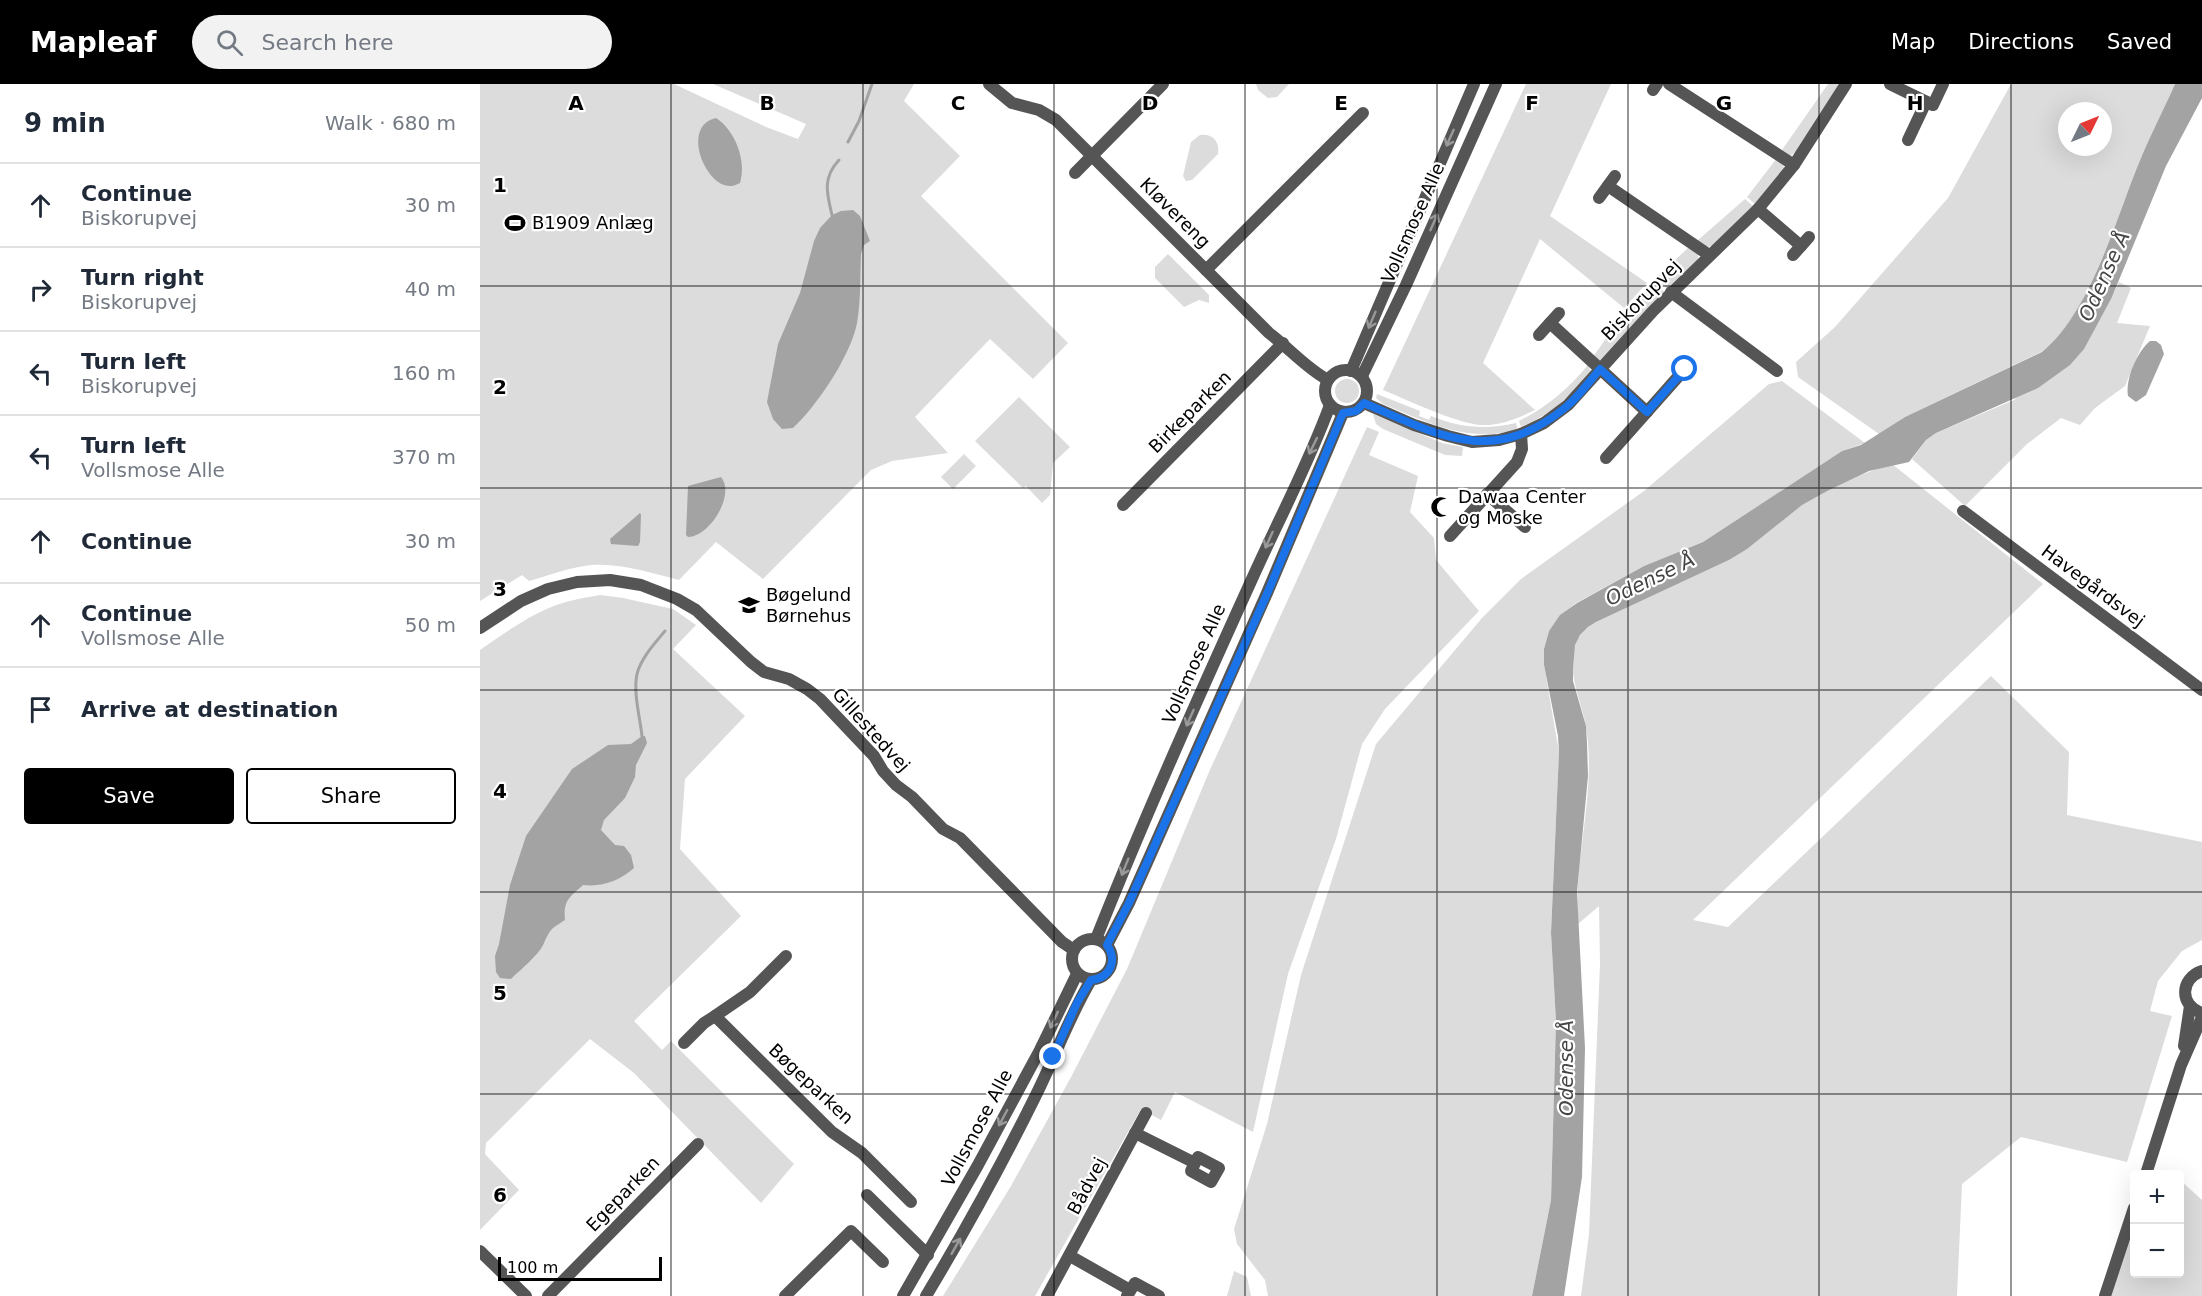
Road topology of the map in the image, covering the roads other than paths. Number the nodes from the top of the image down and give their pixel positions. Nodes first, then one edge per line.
1 (989, 84) edge
2 (1163, 84) edge
3 (1474, 84) edge
4 (1496, 84) edge
5 (1669, 84) edge
6 (1846, 84) edge
7 (1890, 84) edge
8 (1943, 84) edge
9 (1926, 102) junction
10 (1363, 113) dead end
11 (1908, 140) dead end
12 (1093, 156) junction
13 (1794, 165) junction
14 (1075, 173) dead end
15 (1599, 198) dead end
16 (1758, 209) junction
17 (1801, 246) dead end
18 (1709, 255) junction
19 (1206, 270) junction
20 (1671, 292) junction
21 (1559, 313) dead end
22 (1550, 323) junction
23 (1539, 335) dead end
24 (1283, 343) junction
25 (1600, 369) junction
26 (1685, 369) dead end
27 (1777, 371) dead end
28 (1357, 374) junction
29 (1328, 380) junction
30 (1364, 403) junction
31 (1330, 405) junction
32 (1647, 412) junction
33 (1343, 413) junction
34 (1521, 434) junction
35 (1606, 458) dead end
36 (1487, 494) junction
37 (1123, 505) dead end
38 (1963, 511) dead end
39 (1525, 527) dead end
40 (1450, 536) dead end
41 (480, 628) edge
42 (2202, 690) edge
43 (1101, 942) junction
44 (1074, 950) junction
45 (786, 956) dead end
46 (2202, 971) edge
47 (1077, 974) junction
48 (1091, 980) junction
49 (2190, 1006) junction
50 (2202, 1015) edge
51 (715, 1016) junction
52 (684, 1043) dead end
53 (2181, 1065) junction
54 (1146, 1113) dead end
55 (1135, 1133) junction
56 (698, 1144) dead end
57 (1195, 1163) dead end
58 (2147, 1170) edge
59 (867, 1195) dead end
60 (911, 1202) dead end
61 (2130, 1220) edge
62 (480, 1251) edge
63 (928, 1255) junction
64 (1070, 1257) junction
65 (883, 1262) dead end
66 (1129, 1293) edge
67 (526, 1296) edge
68 (548, 1296) edge
69 (785, 1296) edge
70 (903, 1296) edge
71 (926, 1296) edge
72 (1047, 1296) edge
73 (1159, 1296) edge
74 (2105, 1296) edge

1 - 12 street, Kløvereng
2 - 12 street
3 -> 28 street, Vollsmose Alle
28 -> 4 street, Vollsmose Alle
5 - 13 street
6 - 13 street, Biskorupvej
7 - 9 street
8 - 9 street
9 - 11 street
10 - 19 street
12 - 14 street
12 - 19 street, Kløvereng
13 - 16 street, Biskorupvej
15 - 18 street, Biskorupvej
16 - 17 street
16 - 18 street, Biskorupvej
18 - 20 street, Biskorupvej
19 - 24 street, Kløvereng
20 - 25 street, Biskorupvej
20 - 27 street
21 - 22 street
22 - 23 street
22 - 25 street, Biskorupvej
24 - 29 street, Kløvereng
24 - 37 street, Birkeparken
25 - 32 street, Biskorupvej
25 - 34 street, Biskorupvej
26 - 32 street
28 - 29 street
28 - 30 street
29 - 31 street
30 - 33 street
30 - 34 street, Biskorupvej
31 - 33 street
31 -> 43 street, Vollsmose Alle
32 - 35 street
33 - 43 street, Vollsmose Alle
34 - 36 street
36 - 39 street
36 - 40 street
38 - 42 street, Havegårdsvej
41 - 44 street, Gillestedvej
43 - 44 street
43 - 48 street
44 - 47 street
45 - 51 street
46 - 49 street
47 - 48 street
47 -> 63 street, Vollsmose Alle
71 -> 48 street, Vollsmose Alle
49 - 50 street
49 - 53 street
50 - 53 street
51 - 52 street
51 - 60 street, Bøgeparken
53 - 58 street
54 - 55 street, Bådvej
55 - 57 street
55 - 64 street, Bådvej
56 - 68 street, Egeparken
59 - 63 street
61 - 74 street
62 - 67 street
63 - 70 street, Vollsmose Alle
64 - 66 street
64 - 72 street, Bådvej
65 - 69 street
66 - 73 street

